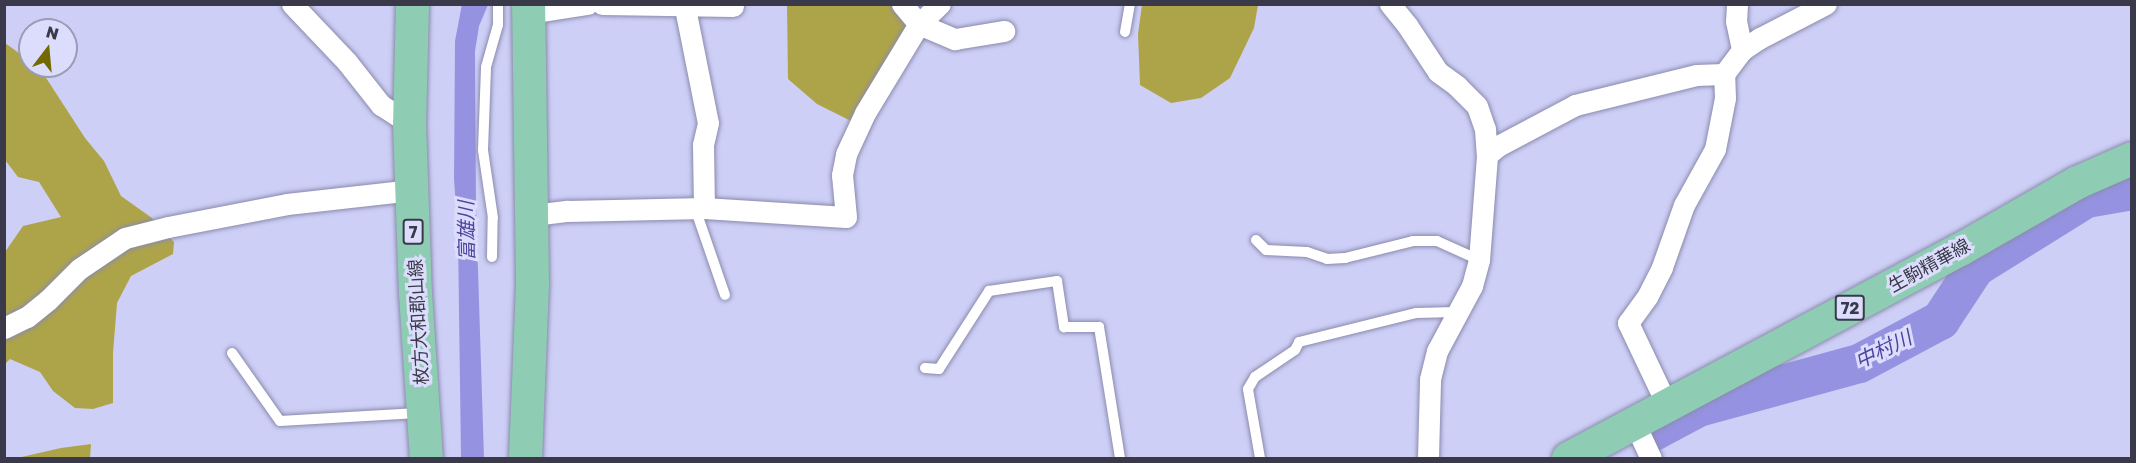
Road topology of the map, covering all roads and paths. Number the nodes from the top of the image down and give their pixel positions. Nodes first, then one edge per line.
1 (292, 4) edge
2 (412, 4) edge
3 (587, 4) edge
4 (602, 4) edge
5 (902, 4) edge
6 (940, 4) edge
7 (1130, 4) edge
8 (1390, 4) edge
9 (1737, 4) edge
10 (1826, 4) edge
11 (681, 6) edge
12 (733, 6) dead end
13 (518, 7) edge
14 (919, 24) junction
15 (1004, 31) dead end
16 (1125, 32) dead end
17 (1742, 50) junction
18 (1724, 74) junction
19 (409, 123) junction
20 (1487, 155) junction
21 (2132, 158) edge
22 (412, 190) junction
23 (699, 208) junction
24 (533, 215) junction
25 (1256, 240) dead end
26 (492, 257) dead end
27 (1479, 260) junction
28 (725, 295) dead end
29 (1456, 312) junction
30 (4, 328) edge
31 (232, 353) dead end
32 (925, 368) dead end
33 (1667, 405) junction
34 (423, 413) junction
35 (1634, 423) junction
36 (426, 459) edge
37 (525, 459) edge
38 (1120, 459) edge
39 (1260, 459) edge
40 (1428, 459) edge
41 (1568, 459) edge
42 (1651, 459) edge

1 - 19 street
2 - 19 main road, 枚方大和郡山線 / 7
3 - 13 street
4 - 11 street
5 - 14 street
6 - 14 street
7 - 16 lane
8 - 20 street
9 - 17 street
10 - 17 street
11 - 12 street
11 - 23 street
13 - 24 main road
13 - 26 lane
14 - 15 street
14 - 23 street
17 - 18 street
18 - 20 street
18 - 33 street
19 - 22 main road, 枚方大和郡山線 / 7
20 - 27 street
21 - 33 main road, 生駒精華線 / 72
22 - 30 street
22 - 34 main road, 枚方大和郡山線 / 7
23 - 24 street
23 - 28 lane
24 - 37 main road
25 - 27 lane
27 - 29 street
29 - 39 lane
29 - 40 street
31 - 34 lane
32 - 38 lane
33 - 35 main road, 生駒精華線 / 72
34 - 36 main road, 枚方大和郡山線 / 7
35 - 41 main road, 生駒精華線 / 72
35 - 42 street

